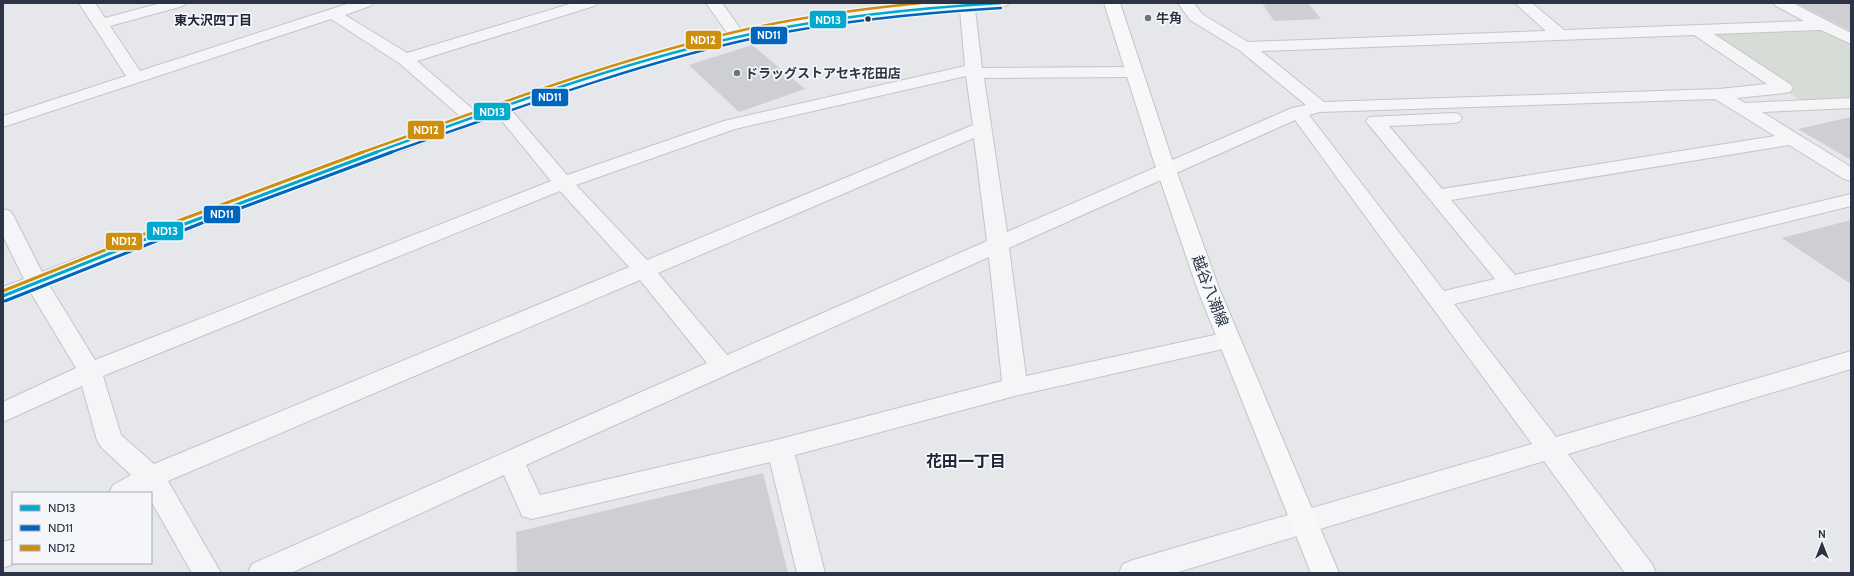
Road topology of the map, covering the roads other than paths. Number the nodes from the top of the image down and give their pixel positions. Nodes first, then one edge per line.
1 (87, 3) edge
2 (178, 3) edge
3 (365, 3) edge
4 (589, 3) edge
5 (714, 3) edge
6 (1001, 3) edge
7 (1112, 3) edge
8 (1186, 3) edge
9 (1523, 3) edge
10 (1781, 3) edge
11 (967, 4) junction
12 (333, 14) junction
13 (101, 24) junction
14 (1823, 25) junction
15 (1698, 30) junction
16 (1560, 35) junction
17 (738, 37) junction
18 (1851, 39) edge
19 (1245, 47) junction
20 (405, 60) junction
21 (974, 71) junction
22 (1134, 72) junction
23 (136, 78) junction
24 (1719, 94) junction
25 (1851, 103) edge
26 (1739, 106) junction
27 (1320, 107) junction
28 (501, 109) junction
29 (1298, 112) junction
30 (474, 119) junction
31 (3, 122) edge
32 (982, 128) junction
33 (1791, 139) junction
34 (1166, 170) junction
35 (1851, 175) edge
36 (563, 183) junction
37 (1437, 196) junction
38 (1851, 200) edge
39 (3, 215) edge
40 (998, 244) junction
41 (644, 270) junction
42 (36, 282) junction
43 (1510, 283) junction
44 (3, 296) edge
45 (1440, 300) junction
46 (1228, 340) junction
47 (1851, 360) edge
48 (723, 366) junction
49 (90, 372) junction
50 (1015, 387) junction
51 (3, 413) edge
52 (780, 449) junction
53 (1550, 449) junction
54 (511, 460) junction
55 (151, 477) junction
56 (124, 492) edge
57 (1304, 522) junction
58 (12, 552) edge
59 (3, 556) edge
60 (207, 573) edge
61 (262, 573) edge
62 (810, 573) edge
63 (1133, 573) edge
64 (1325, 573) edge
65 (1642, 573) edge

1 - 13 street
2 - 13 street
3 - 12 street
4 - 20 street
5 - 17 street
6 - 11 street
7 - 22 main road, 越谷八潮線
8 - 19 street
9 - 16 street
10 - 14 street
11 - 17 street
11 - 21 street
12 - 20 street
12 - 23 street
13 - 23 street
14 - 15 street
14 - 18 street
15 - 16 street
15 - 24 street
16 - 19 street
17 - 28 street
19 - 27 street
20 - 30 street
21 - 22 street
21 - 32 street
21 - 36 street
22 - 34 main road, 越谷八潮線
23 - 31 street
24 - 26 street
24 - 27 street
25 - 26 street
26 - 33 street
26 - 37 street
27 - 29 street
28 - 30 street
28 - 36 street
29 - 34 street
29 - 45 street
30 - 42 street
32 - 40 street
32 - 41 street
33 - 35 street
33 - 37 street
34 - 40 street
34 - 46 main road, 越谷八潮線
36 - 41 street
36 - 49 street
37 - 43 street
38 - 43 street
39 - 42 street
40 - 48 street
40 - 50 street
41 - 48 street
41 - 55 street
42 - 44 street
42 - 49 street
43 - 45 street
45 - 53 street
46 - 50 street
46 - 57 main road, 越谷八潮線
47 - 53 street
48 - 54 street
49 - 51 street
49 - 55 street
50 - 52 street
52 - 54 street
52 - 62 street
53 - 57 street
53 - 65 street
54 - 61 street
55 - 56 street
55 - 60 street
57 - 63 street
57 - 64 main road, 越谷八潮線
58 - 59 street

